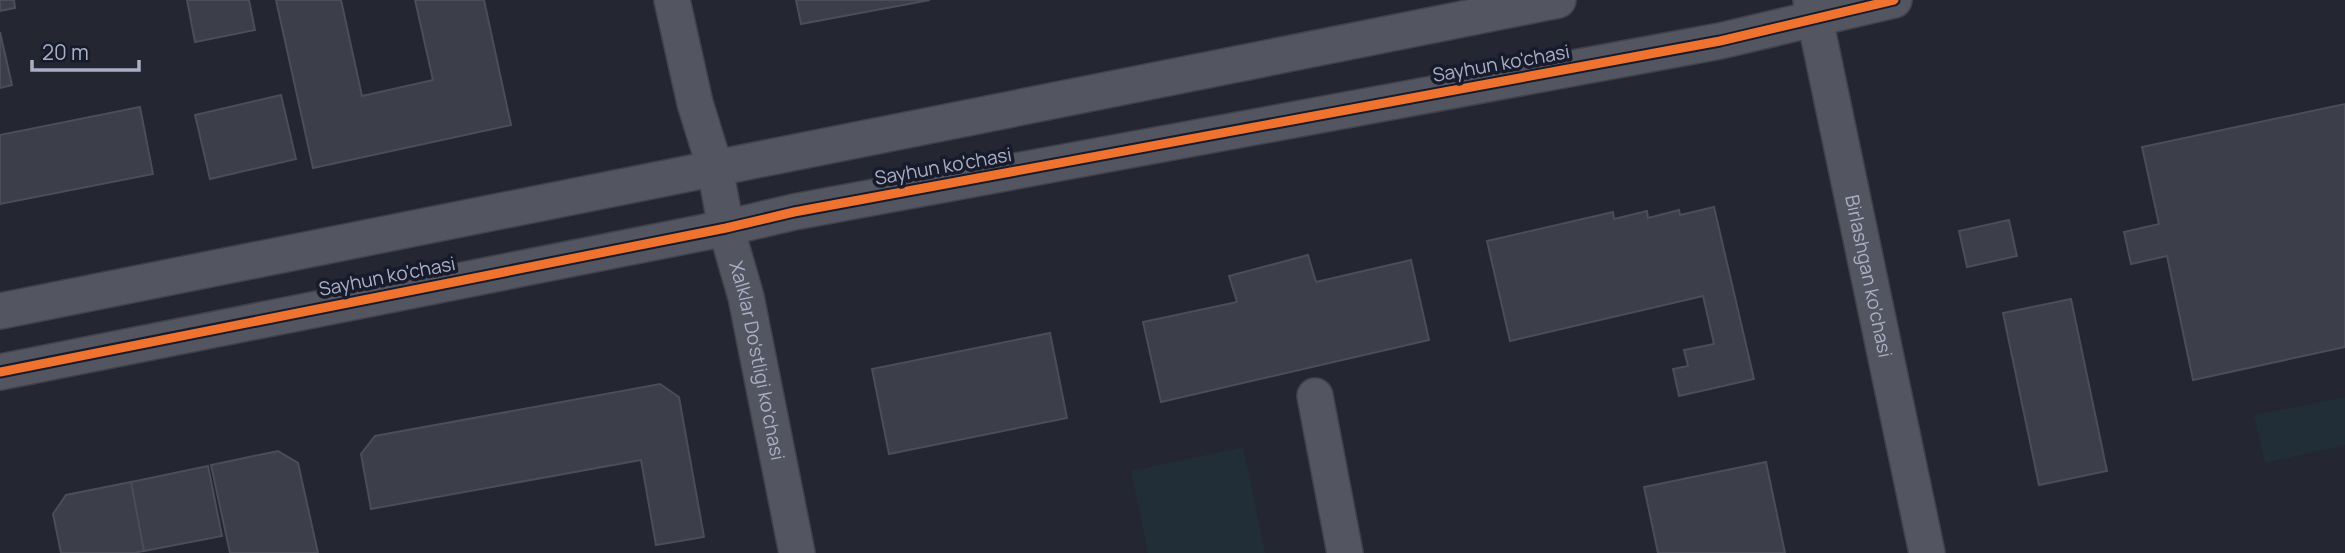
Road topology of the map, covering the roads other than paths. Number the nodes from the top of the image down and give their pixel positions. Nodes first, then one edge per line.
1 (672, 0) edge
2 (1558, 0) edge
3 (1894, 0) edge
4 (1813, 9) edge
5 (715, 167) junction
6 (726, 228) junction
7 (0, 311) edge
8 (0, 372) edge
9 (1315, 396) dead end
10 (797, 553) edge
11 (1345, 553) edge
12 (1927, 553) edge

1 - 5 street, Xalklar Do'stligi ko'chasi
2 - 5 street
3 - 4 street, Sayhun ko'chasi
4 - 6 street, Sayhun ko'chasi
4 - 12 street, Birlashgan ko'chasi
5 - 6 street, Xalklar Do'stligi ko'chasi
5 - 7 street
6 - 8 street, Sayhun ko'chasi
6 - 10 street, Xalklar Do'stligi ko'chasi
9 - 11 street

